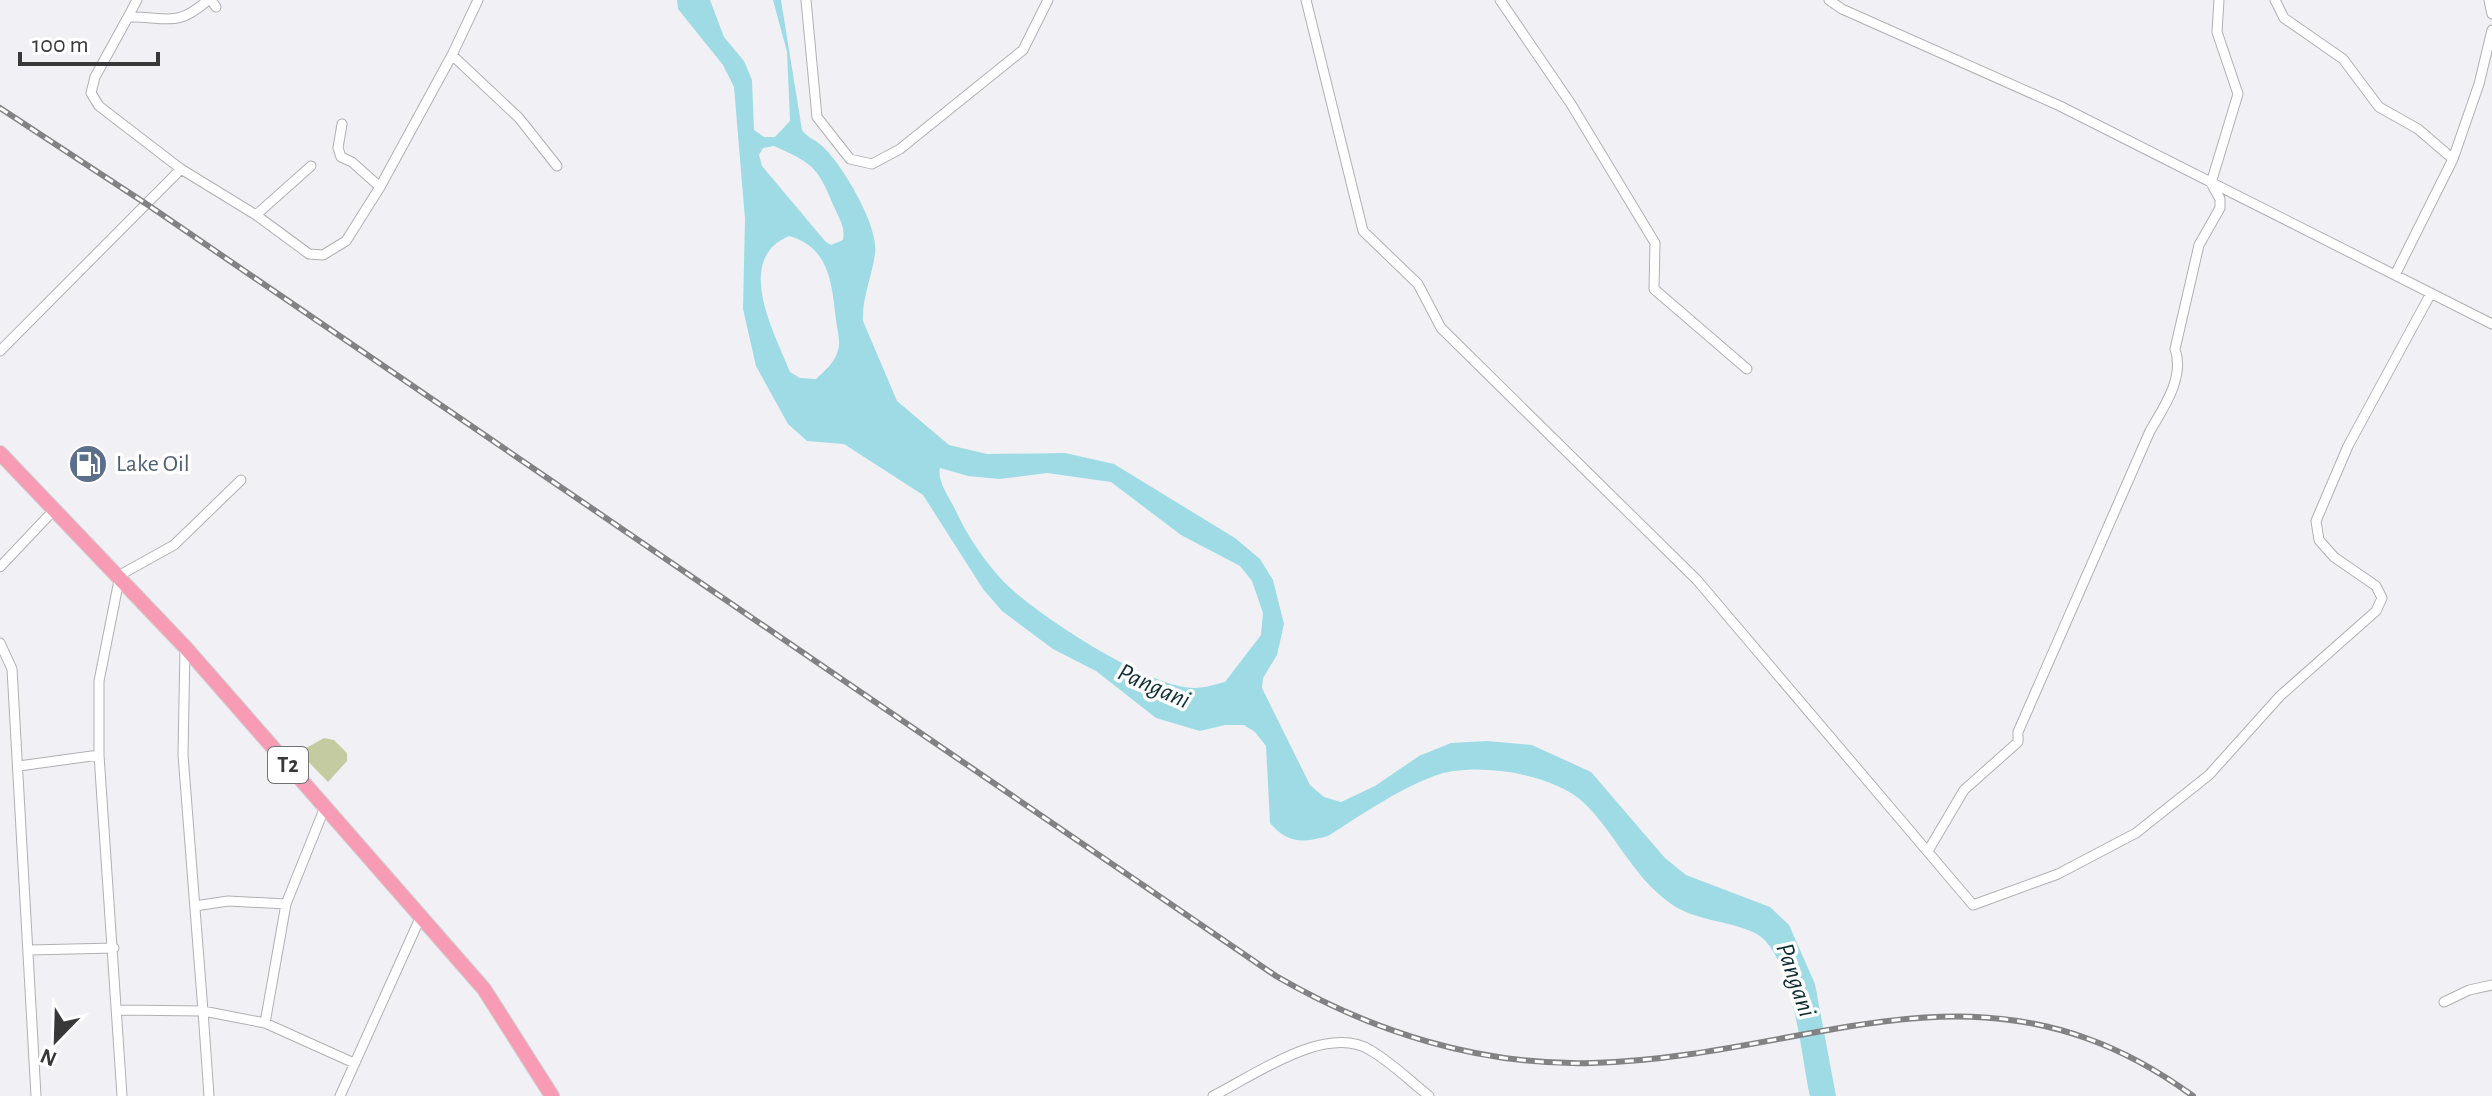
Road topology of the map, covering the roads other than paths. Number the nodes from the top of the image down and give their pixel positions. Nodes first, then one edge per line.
1 (137, 0) edge
2 (478, 0) edge
3 (806, 0) edge
4 (1048, 0) edge
5 (1306, 0) edge
6 (1500, 0) edge
7 (1829, 0) edge
8 (2219, 0) edge
9 (2275, 0) edge
10 (2489, 0) edge
11 (212, 2) edge
12 (2492, 14) edge
13 (128, 17) junction
14 (2492, 30) edge
15 (452, 55) junction
16 (342, 124) dead end
17 (2453, 159) junction
18 (311, 166) dead end
19 (557, 166) dead end
20 (181, 169) junction
21 (2211, 183) junction
22 (380, 187) junction
23 (256, 215) junction
24 (2395, 275) junction
25 (2430, 295) junction
26 (2492, 324) edge
27 (0, 351) edge
28 (1747, 369) dead end
29 (0, 453) edge
30 (241, 480) dead end
31 (54, 510) junction
32 (0, 567) edge
33 (120, 575) junction
34 (0, 643) edge
35 (185, 647) junction
36 (99, 755) junction
37 (19, 766) junction
38 (325, 807) junction
39 (1928, 851) junction
40 (286, 904) junction
41 (195, 906) junction
42 (421, 916) junction
43 (114, 948) junction
44 (30, 950) junction
45 (2492, 985) edge
46 (2444, 1002) dead end
47 (119, 1010) junction
48 (203, 1011) junction
49 (265, 1023) junction
50 (354, 1063) junction
51 (36, 1096) edge
52 (122, 1096) edge
53 (209, 1096) edge
54 (340, 1096) edge
55 (552, 1096) edge
56 (1213, 1096) edge
57 (1429, 1096) edge

1 - 13 street
2 - 15 street
3 - 4 street
5 - 39 street
6 - 28 street
7 - 21 street
8 - 21 street
9 - 17 street
10 - 12 street
11 - 13 street
13 - 20 street
14 - 17 street
15 - 19 street
15 - 22 street
16 - 22 street
17 - 24 street
18 - 23 street
20 - 23 street
20 - 27 street
21 - 24 street
21 - 39 street
22 - 23 street
24 - 25 street
25 - 26 street
25 - 39 street
29 - 31 highway, T2
30 - 33 street
31 - 32 street
31 - 33 highway, T2
33 - 35 highway, T2
33 - 36 street
34 - 37 street
35 - 38 highway, T2
35 - 41 street
36 - 37 street
36 - 43 street
37 - 44 street
38 - 40 street
38 - 42 highway, T2
40 - 41 street
40 - 49 street
41 - 48 street
42 - 50 street
42 - 55 highway, T2
43 - 44 street
43 - 47 street
44 - 51 street
45 - 46 street
47 - 48 street
47 - 52 street
48 - 49 street
48 - 53 street
49 - 50 street
50 - 54 street
56 - 57 street

